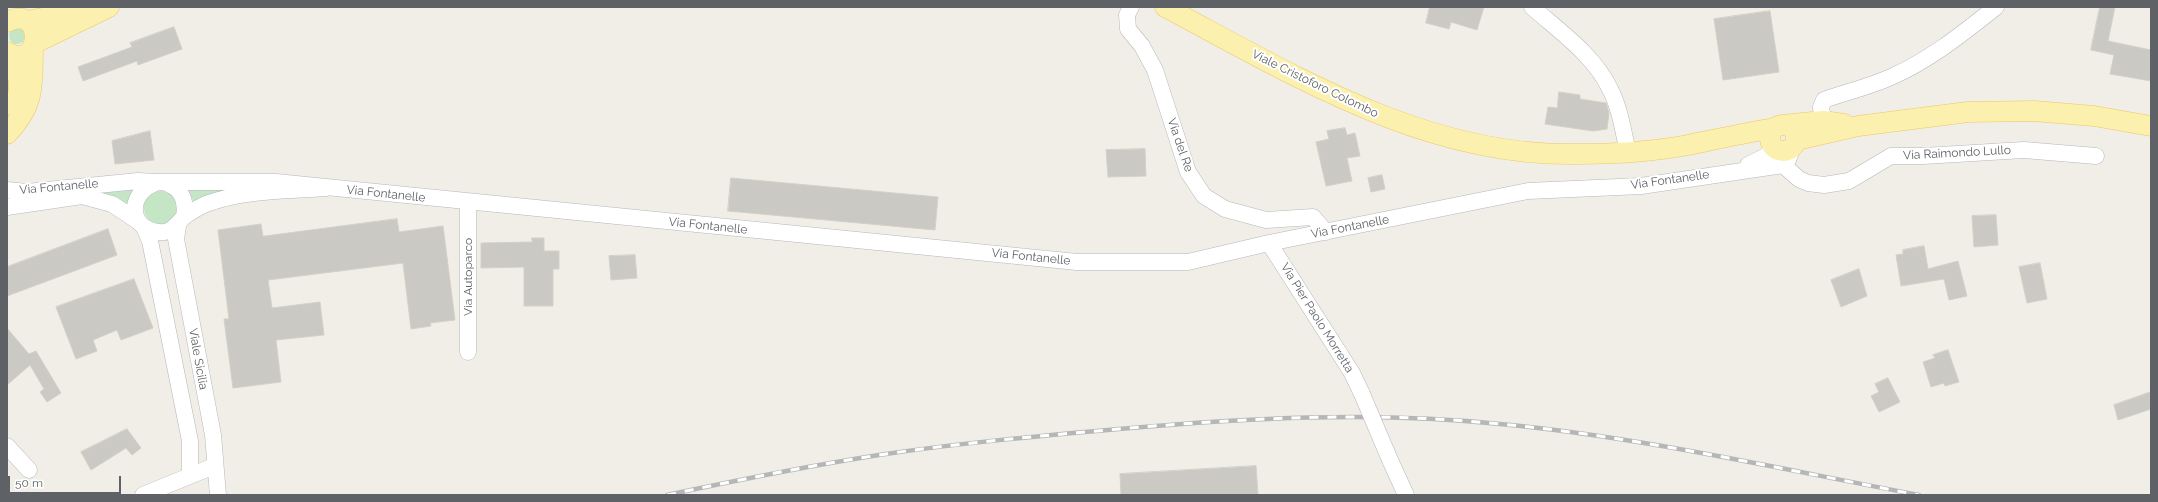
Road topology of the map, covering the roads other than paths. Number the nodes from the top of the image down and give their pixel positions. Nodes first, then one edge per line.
1 (101, 7) edge
2 (109, 7) edge
3 (1165, 7) edge
4 (1532, 7) edge
5 (1996, 7) edge
6 (1129, 11) edge
7 (19, 17) edge
8 (34, 45) junction
9 (8, 53) edge
10 (7, 116) edge
11 (1823, 121) junction
12 (1858, 126) junction
13 (2151, 126) edge
14 (7, 134) edge
15 (1782, 142) junction
16 (1628, 152) junction
17 (2096, 156) dead end
18 (161, 182) junction
19 (326, 188) junction
20 (7, 190) edge
21 (468, 203) junction
22 (7, 207) edge
23 (181, 221) junction
24 (142, 225) junction
25 (1326, 232) junction
26 (1269, 243) junction
27 (468, 352) dead end
28 (7, 446) edge
29 (214, 466) junction
30 (29, 470) dead end
31 (190, 476) junction
32 (143, 495) edge
33 (218, 495) edge
34 (1406, 495) edge

1 - 7 main road
2 - 8 main road
3 - 16 main road, Viale Cristoforo Colombo
4 - 16 street
5 - 11 street
6 - 25 street, Via del Re
7 - 8 main road
8 - 9 main road
8 - 14 main road
9 - 10 main road
11 - 12 main road
11 - 15 main road
12 - 13 main road
12 - 15 main road
15 - 16 main road, Viale Cristoforo Colombo
15 - 17 street, Via Raimondo Lullo
15 - 25 street, Via Fontanelle
18 - 19 street, Via Fontanelle
18 - 20 street, Via Fontanelle
18 - 23 street
18 - 24 street
19 - 21 street, Via Fontanelle
19 - 23 street
21 - 26 street, Via Fontanelle
21 - 27 street, Via Autoparco
22 - 24 street, Via Fontanelle
23 - 24 street
23 - 29 street, Viale Sicilia
24 - 31 street, Viale Sicilia
25 - 26 street, Via Fontanelle
26 - 34 street, Via Pier Paolo Morretta, bridge
28 - 30 street
29 - 31 street
29 - 33 street, Viale Sicilia
31 - 32 street

